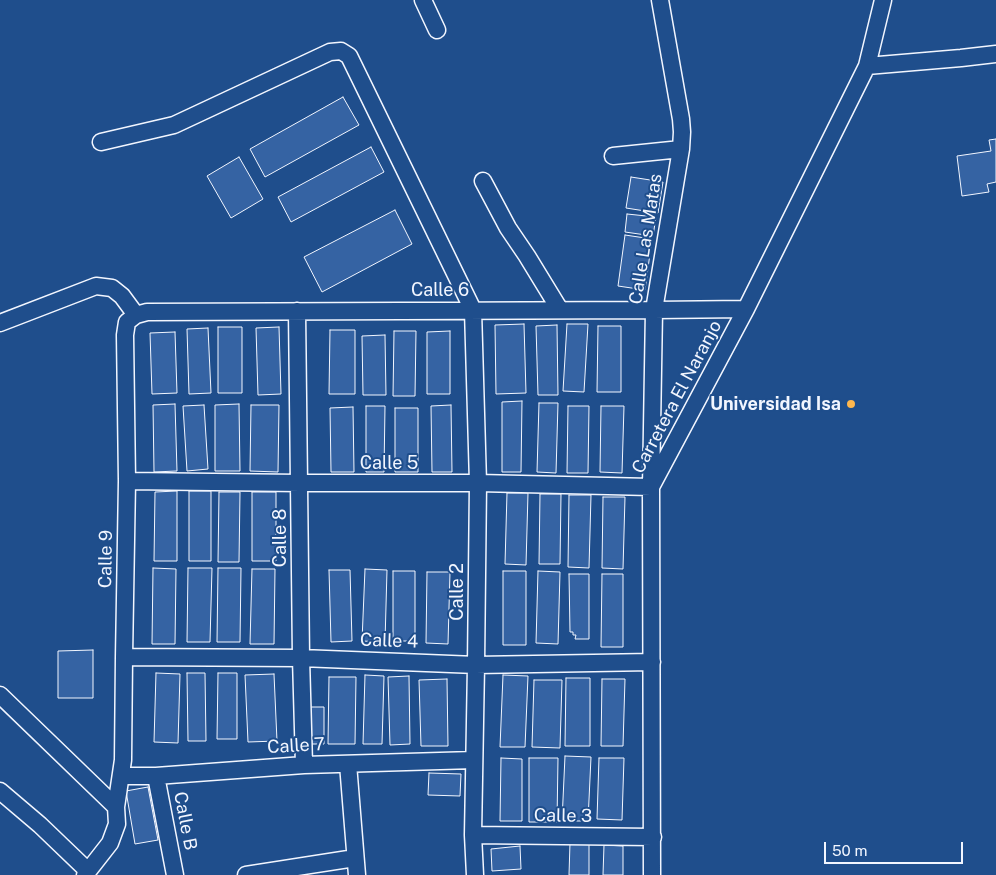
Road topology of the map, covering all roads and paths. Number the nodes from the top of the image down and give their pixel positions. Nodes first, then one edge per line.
1 (423, 0) edge
2 (660, 0) edge
3 (883, 0) edge
4 (437, 30) dead end
5 (996, 54) edge
6 (867, 66) junction
7 (101, 142) dead end
8 (681, 150) junction
9 (613, 156) dead end
10 (483, 181) dead end
11 (746, 309) junction
12 (473, 310) junction
13 (560, 310) junction
14 (654, 310) junction
15 (297, 311) junction
16 (136, 316) junction
17 (0, 323) edge
18 (127, 481) junction
19 (300, 483) junction
20 (478, 483) junction
21 (651, 487) junction
22 (124, 657) junction
23 (301, 658) junction
24 (652, 662) junction
25 (476, 665) junction
26 (0, 695) edge
27 (474, 760) junction
28 (348, 764) junction
29 (304, 766) junction
30 (121, 776) junction
31 (156, 776) junction
32 (0, 791) edge
33 (116, 807) junction
34 (473, 835) junction
35 (653, 838) junction
36 (355, 858) junction
37 (86, 873) edge
38 (175, 875) edge
39 (246, 875) edge
40 (357, 875) edge
41 (475, 875) edge
42 (652, 875) edge

1 - 4 street
2 - 8 street, Calle Las Matas
3 - 6 street, Carretera El Naranjo
5 - 6 street
6 - 11 street, Carretera El Naranjo
7 - 12 street
8 - 9 street
8 - 14 street, Calle Las Matas
10 - 13 street
11 - 14 street, Calle 6
11 - 21 street, Carretera El Naranjo
12 - 13 street, Calle 6
12 - 15 street, Calle 6
12 - 20 street, Calle 2
13 - 14 street, Calle 6
14 - 21 street, Calle Las Matas
15 - 16 street, Calle 6
15 - 19 street, Calle 8
16 - 17 street
16 - 18 street, Calle 9
18 - 19 street, Calle 5
18 - 22 street, Calle 9
19 - 20 street, Calle 5
19 - 23 street, Calle 8
20 - 21 street, Calle 5
20 - 25 street, Calle 2
21 - 24 street, Carretera El Naranjo
22 - 23 street, Calle 4
22 - 30 street, Calle 9
23 - 25 street, Calle 4
23 - 29 street, Calle 8
24 - 25 street, Calle 4
24 - 35 street, Carretera El Naranjo
25 - 27 street, Calle 2
26 - 33 street
27 - 28 street, Calle 7
27 - 34 street, Calle 2
28 - 29 street, Calle 7
28 - 36 street
29 - 31 street, Calle 7
30 - 31 street, Calle 7
30 - 33 street, Calle 9
31 - 38 street, Calle B
32 - 37 street
33 - 37 street, Calle 9
34 - 35 street, Calle 3
34 - 41 street, Calle 2
35 - 42 street, Carretera El Naranjo
36 - 39 street
36 - 40 street

